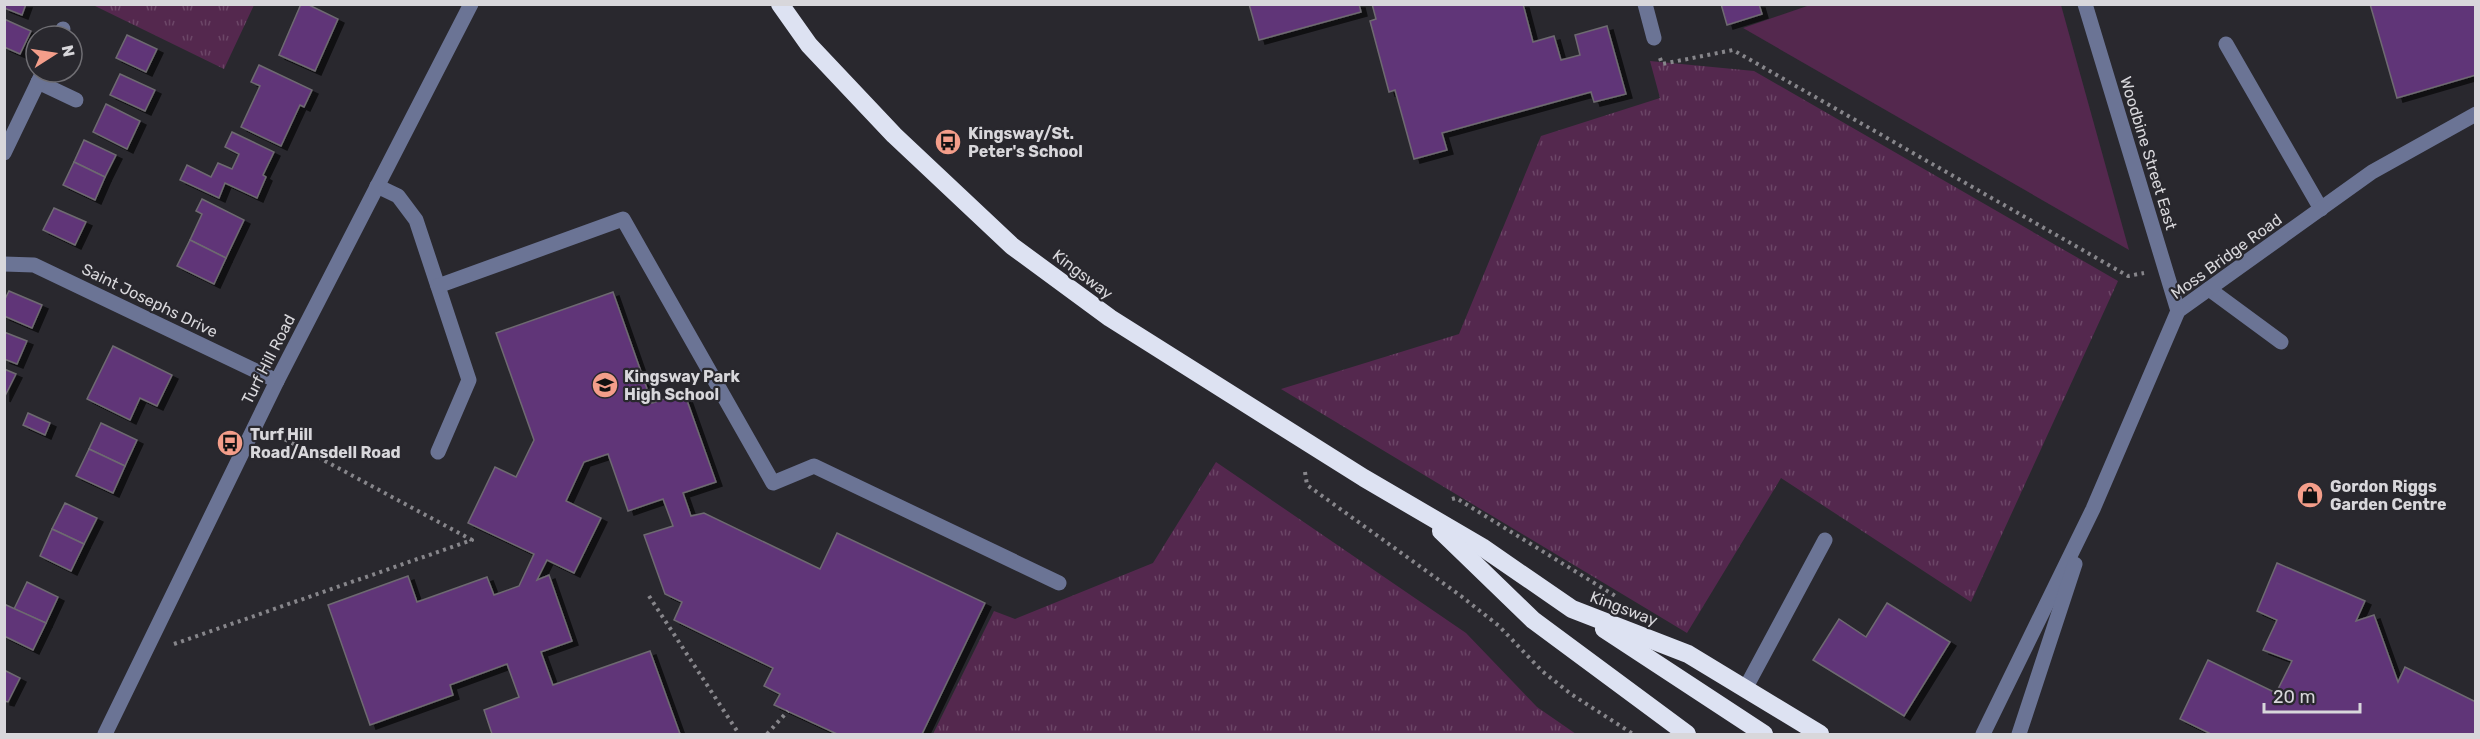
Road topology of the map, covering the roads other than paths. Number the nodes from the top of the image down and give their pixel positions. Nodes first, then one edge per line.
1 (471, 4) edge
2 (780, 4) edge
3 (1645, 4) edge
4 (2085, 4) edge
5 (1654, 38) road end
6 (2226, 44) dead end
7 (37, 84) edge
8 (51, 84) edge
9 (76, 100) dead end
10 (2475, 114) edge
11 (4, 153) edge
12 (377, 186) junction
13 (2320, 209) junction
14 (4, 264) edge
15 (438, 286) junction
16 (2209, 289) junction
17 (2178, 311) junction
18 (2281, 342) dead end
19 (277, 381) junction
20 (438, 452) dead end
21 (1418, 509) junction
22 (2093, 509) junction
23 (1825, 540) dead end
24 (1059, 583) dead end
25 (1572, 609) junction
26 (1745, 689) junction
27 (105, 735) edge
28 (1687, 735) edge
29 (1764, 735) edge
30 (1820, 735) edge
31 (1983, 735) edge
32 (2019, 735) edge

1 - 12 street, Turf Hill Road
2 - 21 highway, Kingsway
3 - 5 street
4 - 17 street, Woodbine Street East
6 - 13 street
7 - 11 street
8 - 9 street
10 - 13 street, Moss Bridge Road
12 - 15 street
12 - 19 street, Turf Hill Road
13 - 16 street, Moss Bridge Road
14 - 19 street, Saint Josephs Drive
15 - 20 street
15 - 24 street
16 - 17 street, Moss Bridge Road
16 - 18 street
17 - 22 street, Moss Bridge Road
19 - 27 street, Turf Hill Road
21 - 25 highway, Kingsway
21 - 28 highway, Kingsway
22 - 31 street, Moss Bridge Road
22 - 32 street, Moss Bridge Road
23 - 26 street
25 - 26 highway, Kingsway
25 - 29 highway
26 - 30 highway, Kingsway

